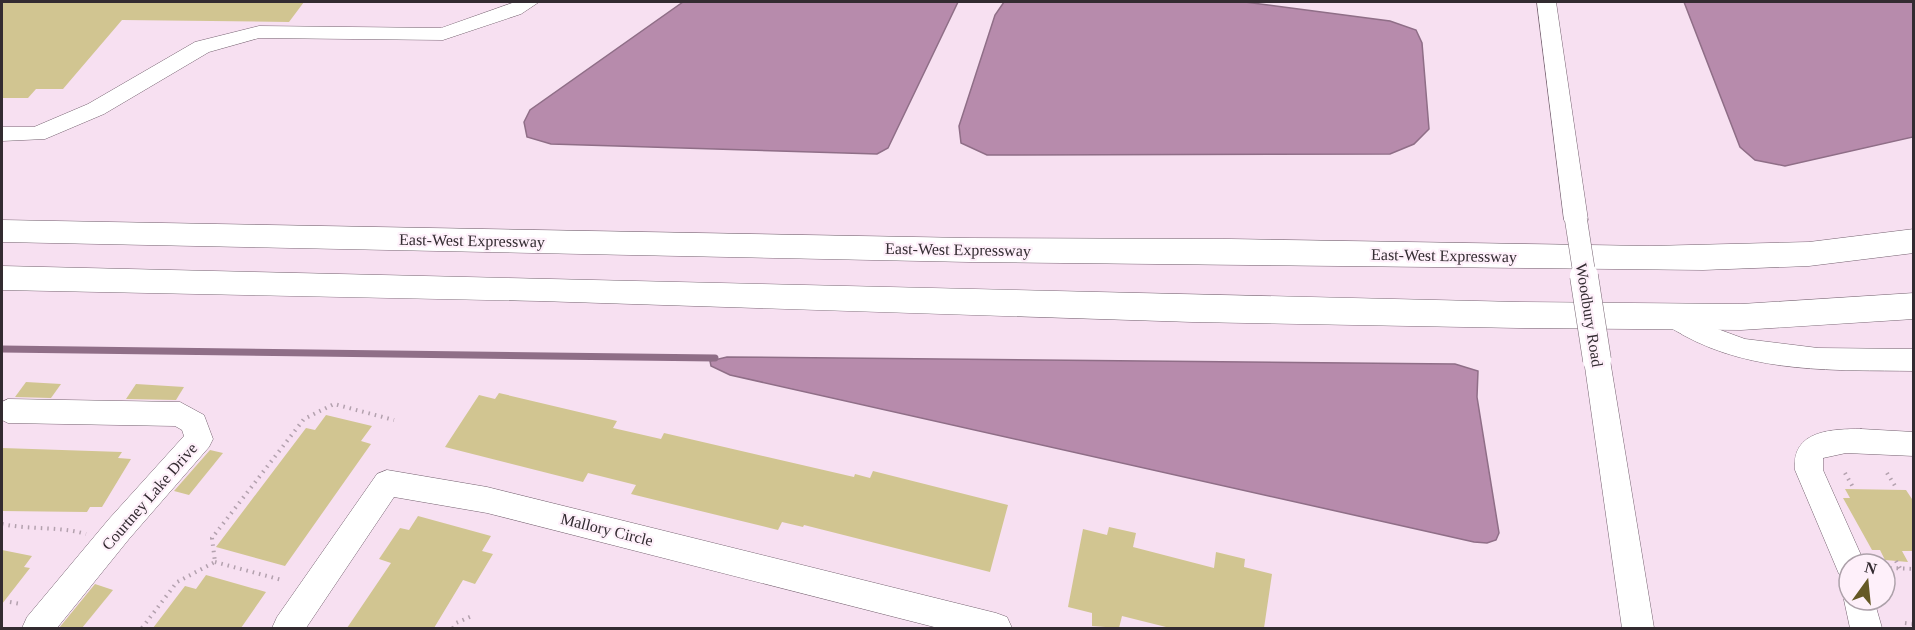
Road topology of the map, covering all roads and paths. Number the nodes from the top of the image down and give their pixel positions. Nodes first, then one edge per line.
1 (529, 2) edge
2 (1546, 2) edge
3 (2, 134) edge
4 (2, 231) edge
5 (1914, 241) edge
6 (2, 278) edge
7 (1914, 306) edge
8 (1671, 316) junction
9 (1914, 360) edge
10 (8, 411) dead end
11 (394, 420) dead end
12 (1914, 444) edge
13 (1845, 473) dead end
14 (1887, 473) dead end
15 (1854, 489) dead end
16 (1897, 489) dead end
17 (2, 524) edge
18 (110, 541) junction
19 (1845, 552) edge
20 (215, 562) junction
21 (1897, 563) edge
22 (1900, 568) joint
23 (1914, 569) edge
24 (282, 580) dead end
25 (10, 602) dead end
26 (21, 604) dead end
27 (1862, 612) edge
28 (472, 616) dead end
29 (1905, 623) dead end
30 (1914, 624) edge
31 (38, 628) edge
32 (142, 628) edge
33 (288, 628) edge
34 (453, 628) edge
35 (996, 628) edge
36 (1638, 628) edge
37 (1866, 628) edge

1 - 3 street
2 - 36 street, Woodbury Road, bridge
4 - 5 highway, East-West Expressway
6 - 8 highway
7 - 8 highway
8 - 9 street
10 - 18 street, Courtney Lake Drive
11 - 20 path
12 - 19 street
13 - 15 path
14 - 16 path
17 - 18 path
18 - 31 street, Courtney Lake Drive
20 - 24 path
20 - 32 path
21 - 22 path
22 - 23 path
25 - 26 path
27 - 37 street
28 - 34 path
29 - 30 path
33 - 35 street, Mallory Circle

